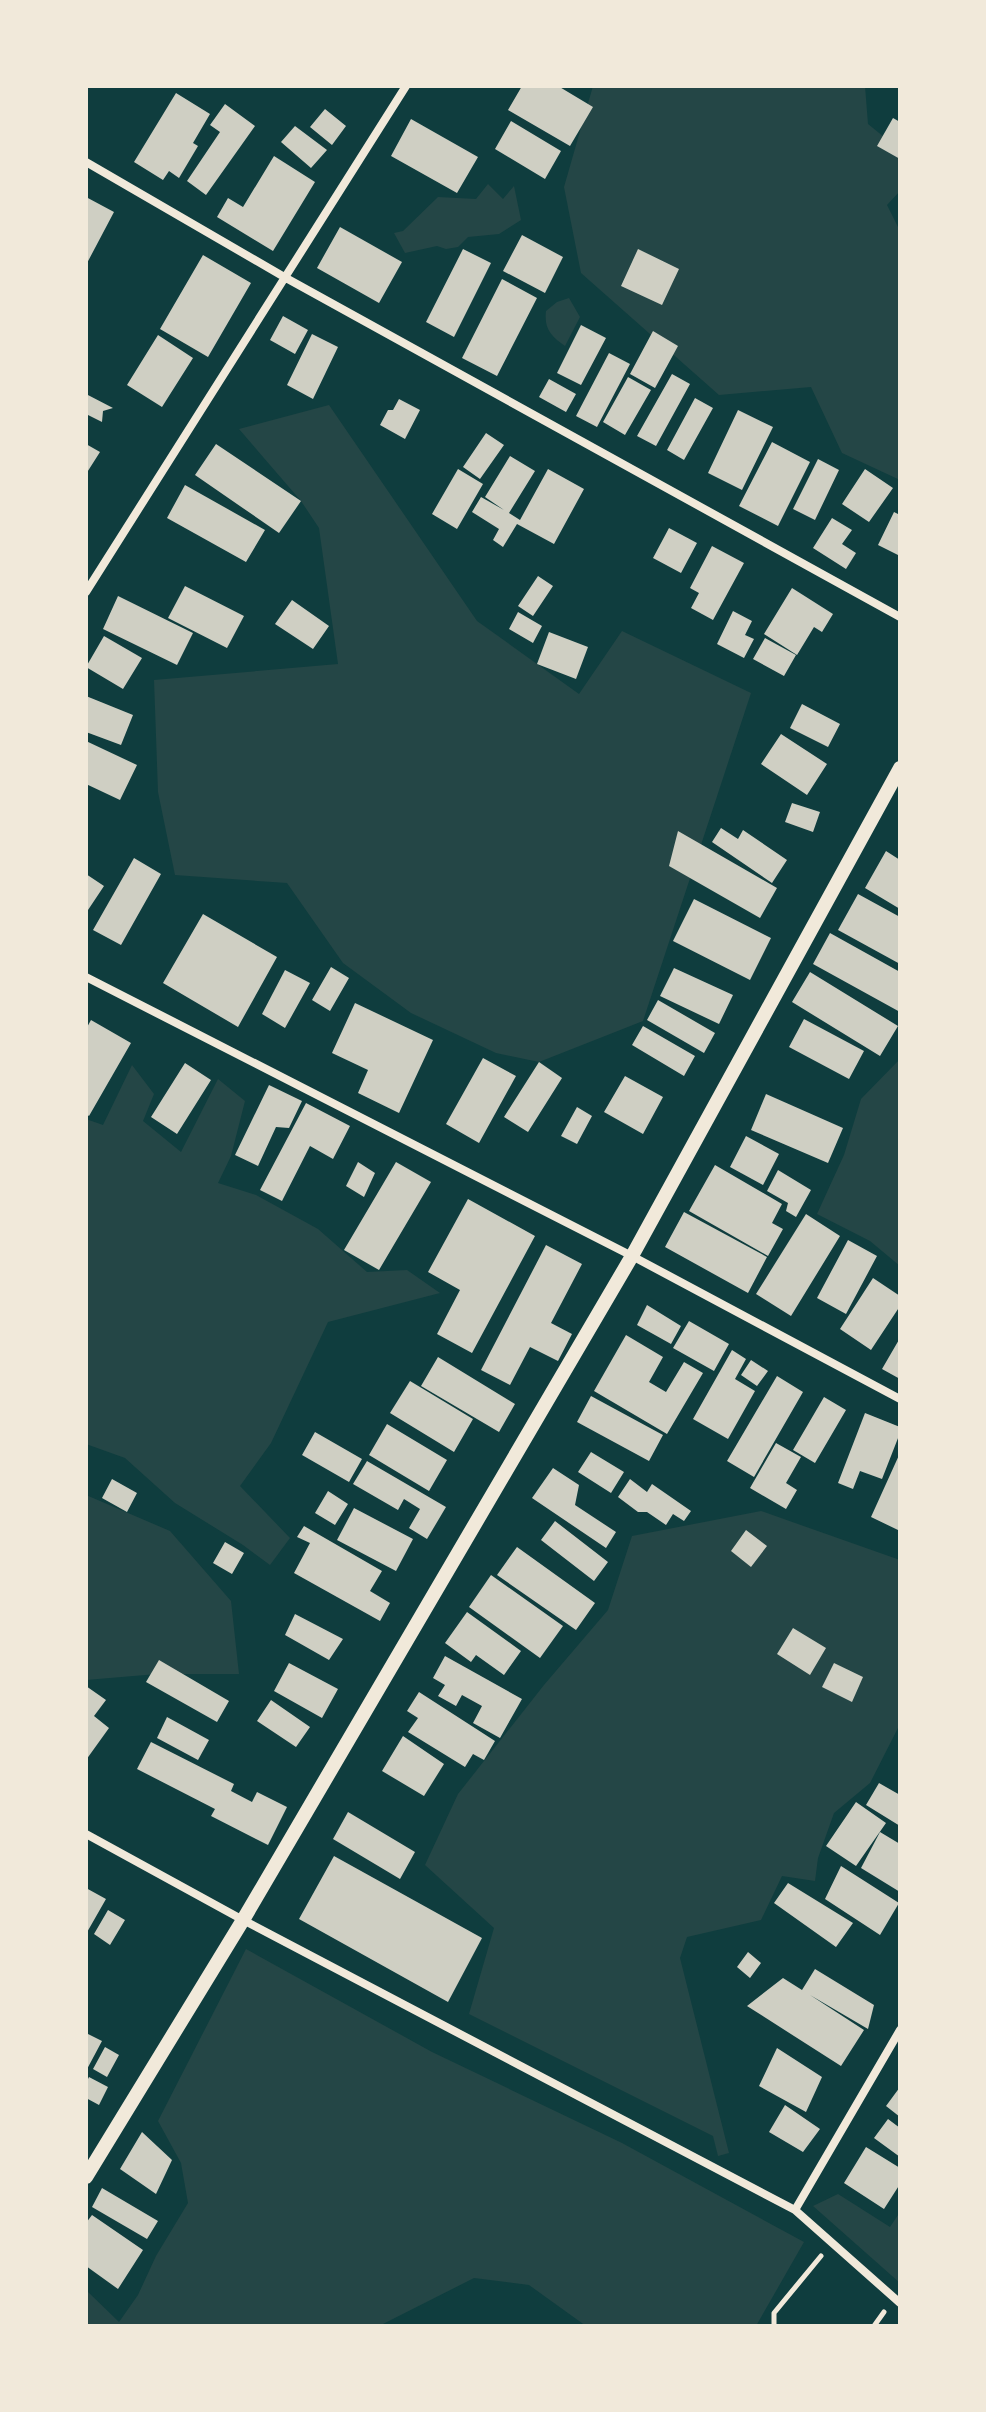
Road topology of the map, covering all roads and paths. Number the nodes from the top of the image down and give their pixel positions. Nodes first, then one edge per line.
1 (406, 86) edge
2 (86, 162) edge
3 (286, 278) junction
4 (86, 592) edge
5 (900, 617) edge
6 (900, 768) edge
7 (86, 977) edge
8 (632, 1256) junction
9 (900, 1399) edge
10 (86, 1834) edge
11 (243, 1920) junction
12 (900, 2030) edge
13 (86, 2177) edge
14 (795, 2210) junction
15 (832, 2243) junction
16 (900, 2303) edge
17 (774, 2326) edge

1 - 3 street
2 - 3 street
3 - 4 street
3 - 5 street
6 - 8 street
7 - 8 street
8 - 9 street
8 - 11 street
10 - 11 street
11 - 13 street
11 - 14 street
12 - 14 street
14 - 15 street
15 - 16 street
15 - 17 path

